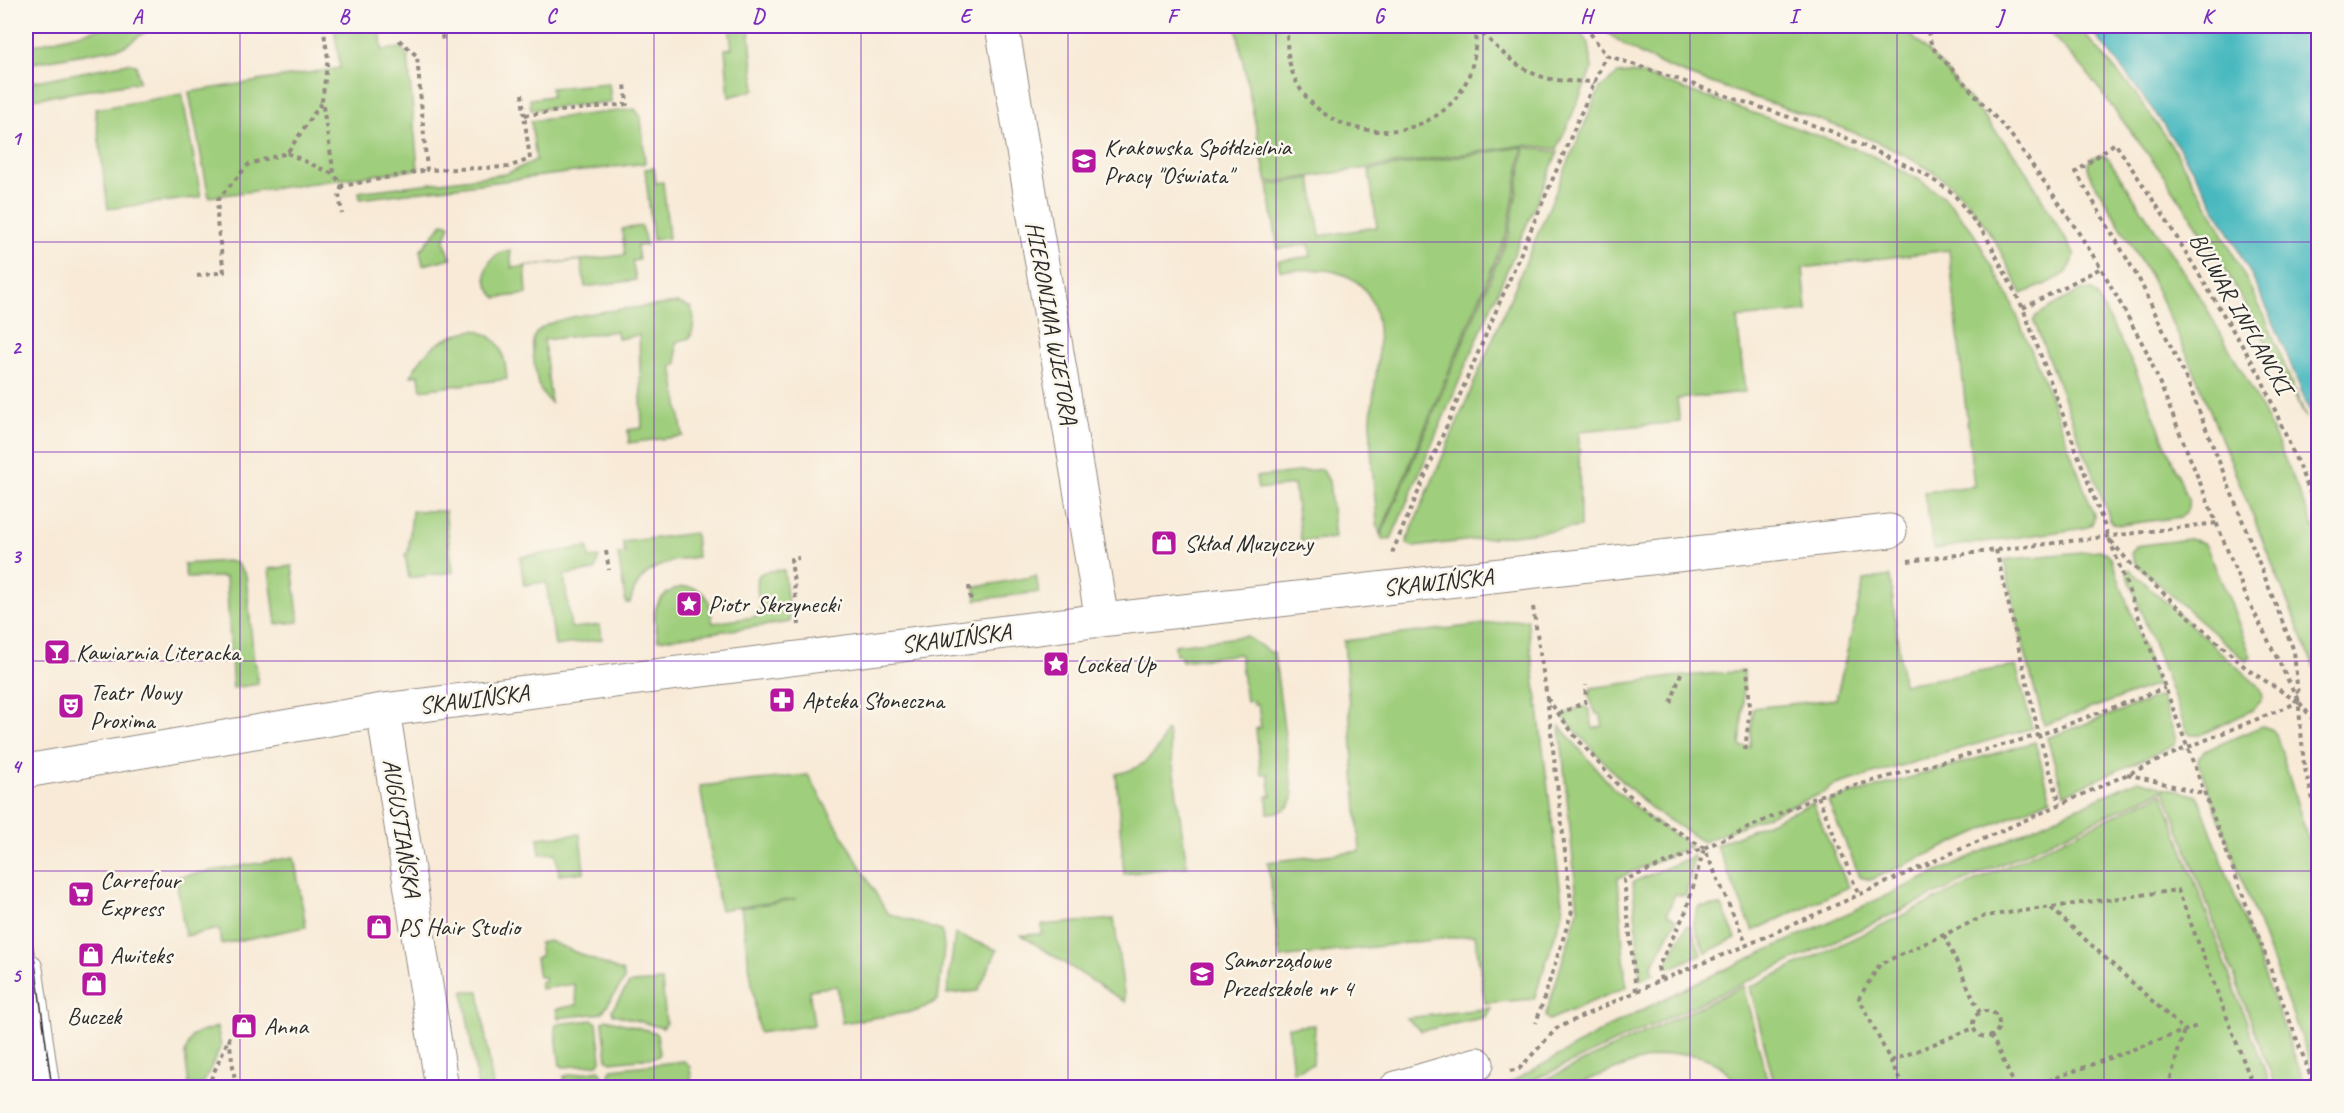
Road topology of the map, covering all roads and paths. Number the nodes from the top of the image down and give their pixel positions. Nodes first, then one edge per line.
1 (323, 26) edge
2 (441, 26) edge
3 (1002, 26) edge
4 (1288, 26) edge
5 (1475, 26) edge
6 (1585, 26) edge
7 (1920, 26) edge
8 (399, 40) dead end
9 (443, 43) dead end
10 (1606, 55) junction
11 (1595, 82) junction
12 (625, 84) dead end
13 (522, 94) dead end
14 (322, 101) junction
15 (524, 115) junction
16 (286, 153) junction
17 (428, 170) junction
18 (334, 174) junction
19 (342, 186) junction
20 (342, 214) dead end
21 (2101, 268) junction
22 (197, 276) dead end
23 (2023, 308) junction
24 (2319, 510) edge
25 (2217, 523) junction
26 (1890, 531) dead end
27 (2108, 537) junction
28 (606, 550) dead end
29 (1996, 550) junction
30 (1392, 554) dead end
31 (799, 558) dead end
32 (1904, 561) dead end
33 (609, 570) dead end
34 (969, 586) dead end
35 (1533, 607) dead end
36 (972, 610) dead end
37 (797, 611) dead end
38 (1102, 620) junction
39 (1747, 667) dead end
40 (1681, 673) dead end
41 (1586, 685) dead end
42 (2165, 688) junction
43 (1547, 698) junction
44 (2299, 702) junction
45 (1671, 703) dead end
46 (383, 710) junction
47 (1559, 714) junction
48 (2319, 726) edge
49 (2039, 735) junction
50 (2186, 748) junction
51 (1745, 750) dead end
52 (26, 771) edge
53 (2127, 774) junction
54 (2204, 794) junction
55 (1818, 796) junction
56 (2060, 804) junction
57 (2319, 819) edge
58 (1704, 848) junction
59 (1859, 895) junction
60 (2051, 908) junction
61 (1944, 935) junction
62 (1747, 945) junction
63 (26, 969) edge
64 (1661, 980) junction
65 (1636, 991) junction
66 (1980, 1013) junction
67 (1536, 1023) dead end
68 (2197, 1026) dead end
69 (1974, 1028) junction
70 (2184, 1030) junction
71 (1992, 1035) junction
72 (1891, 1061) junction
73 (1489, 1069) joint
74 (37, 1082) edge
75 (207, 1088) edge
76 (236, 1088) edge
77 (442, 1088) edge
78 (1396, 1088) edge
79 (1904, 1088) edge
80 (2016, 1088) edge
81 (2043, 1088) edge
82 (2168, 1088) edge
83 (2254, 1088) edge
84 (2315, 1088) edge

1 - 14 path
2 - 9 path
3 - 38 street, HIERONIMA WIETORA
4 - 5 path
5 - 11 path
6 - 10 path
7 - 21 path
8 - 17 path
10 - 11 path
10 - 23 path
11 - 30 path
12 - 15 path
13 - 15 path
14 - 16 path
14 - 18 path
15 - 17 path
16 - 18 path
16 - 22 path
17 - 19 path
18 - 19 path
19 - 20 path
21 - 23 path
21 - 25 path
23 - 27 path
24 - 44 path, BULWAR INFLANCKI
25 - 27 path
25 - 44 path
26 - 38 street, SKAWIŃSKA
27 - 29 path
27 - 42 path
27 - 44 path
28 - 33 path
29 - 32 path
29 - 49 path
31 - 37 path
34 - 36 path
35 - 43 path
38 - 46 street, SKAWIŃSKA
39 - 51 path
40 - 45 path
41 - 47 path
42 - 49 path
42 - 50 path
43 - 47 path
43 - 67 path
44 - 48 path
44 - 50 path
44 - 57 path
46 - 52 street, SKAWIŃSKA
46 - 77 street, AUGUSTIAŃSKA
47 - 58 path
49 - 55 path
49 - 56 path
50 - 53 path
50 - 54 path
53 - 54 path
53 - 56 path
54 - 84 path
55 - 58 path
55 - 59 path
56 - 59 path
58 - 62 path
58 - 64 path
58 - 65 path
59 - 62 path
60 - 61 path
60 - 70 path
60 - 83 path
61 - 66 path
61 - 72 path
62 - 64 path
63 - 74 street
64 - 65 path
65 - 73 path
66 - 69 path
66 - 71 path
68 - 70 path
69 - 71 path
69 - 72 path
70 - 81 path
70 - 82 path
71 - 80 path
72 - 79 path
73 - 78 street
75 - 76 path

